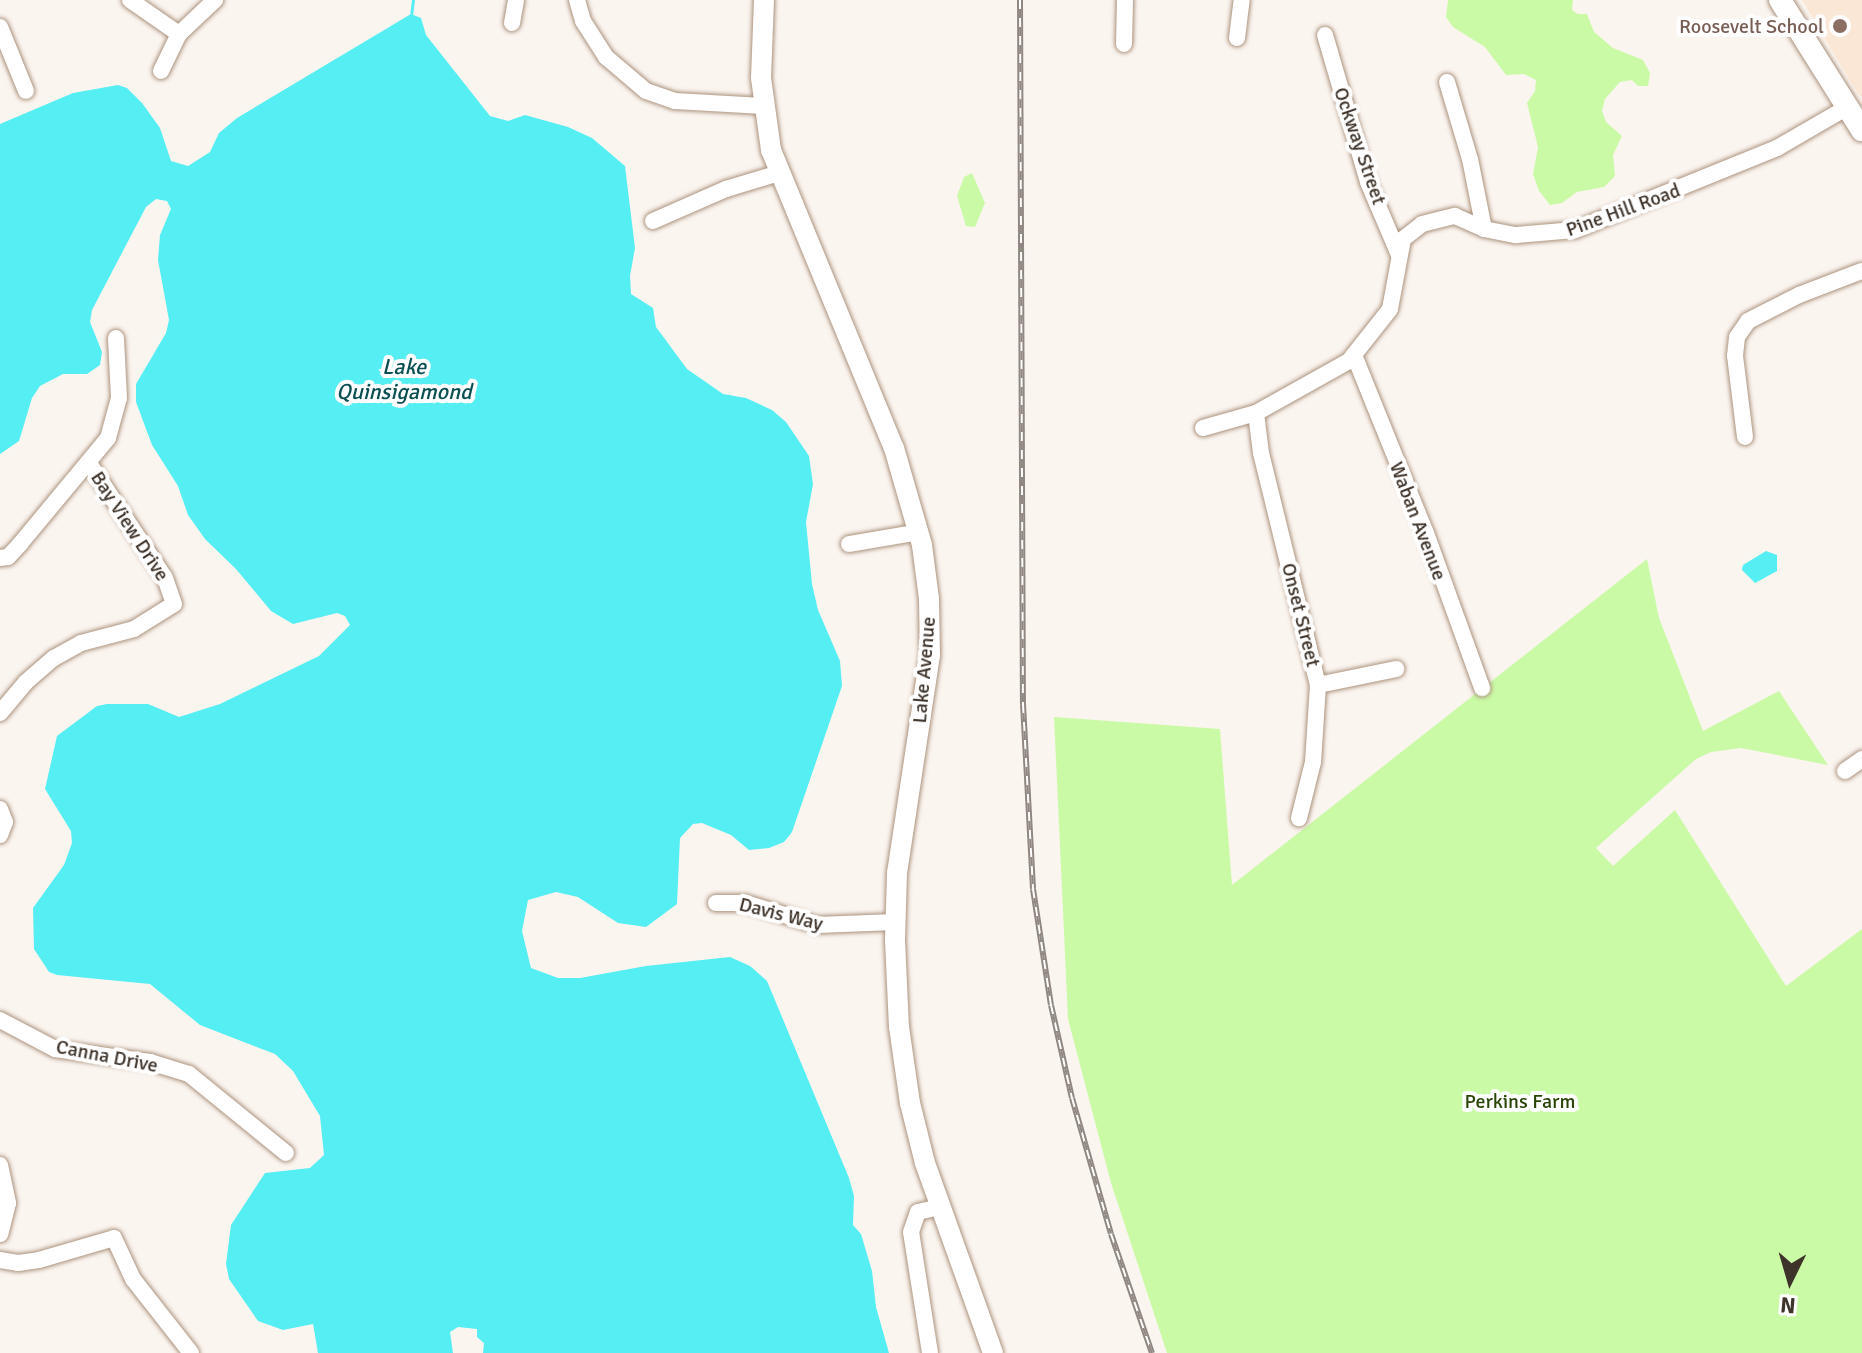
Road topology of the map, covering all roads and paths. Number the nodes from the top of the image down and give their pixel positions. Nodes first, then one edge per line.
1 (130, 0) edge
2 (215, 0) edge
3 (516, 0) edge
4 (577, 0) edge
5 (764, 0) edge
6 (1125, 0) edge
7 (1242, 0) edge
8 (1780, 0) edge
9 (512, 23) dead end
10 (0, 27) edge
11 (179, 34) junction
12 (1325, 35) dead end
13 (1237, 38) dead end
14 (1124, 44) dead end
15 (161, 71) dead end
16 (1447, 82) dead end
17 (26, 91) dead end
18 (763, 106) junction
19 (1846, 108) junction
20 (1862, 130) edge
21 (779, 173) junction
22 (653, 221) dead end
23 (1484, 229) junction
24 (1399, 255) junction
25 (1862, 271) edge
26 (116, 338) dead end
27 (1354, 355) junction
28 (1256, 413) junction
29 (1203, 428) dead end
30 (1745, 437) dead end
31 (89, 463) junction
32 (920, 532) junction
33 (849, 544) dead end
34 (0, 558) edge
35 (1396, 669) dead end
36 (1318, 685) junction
37 (1482, 688) dead end
38 (0, 713) edge
39 (1862, 759) edge
40 (1845, 771) dead end
41 (0, 809) edge
42 (1299, 818) dead end
43 (0, 835) edge
44 (716, 903) dead end
45 (895, 922) junction
46 (0, 1020) edge
47 (286, 1153) dead end
48 (0, 1165) edge
49 (939, 1207) junction
50 (0, 1234) edge
51 (0, 1260) edge
52 (191, 1353) edge
53 (930, 1353) edge
54 (993, 1353) edge

1 - 11 street
2 - 11 street
3 - 9 street
4 - 18 street
5 - 18 main road, Lake Avenue
6 - 14 street
7 - 13 street
8 - 19 highway
10 - 17 street
11 - 15 street
12 - 24 street, Ockway Street
16 - 23 street
18 - 21 main road, Lake Avenue
19 - 20 highway
19 - 23 street, Pine Hill Road
21 - 22 street
21 - 32 main road, Lake Avenue
23 - 24 street, Pine Hill Road
24 - 27 street, Pine Hill Road
25 - 30 street
26 - 31 street
27 - 28 street, Pine Hill Road
27 - 37 street, Waban Avenue
28 - 29 street, Pine Hill Road
28 - 36 street, Onset Street
31 - 34 street, Bay View Drive
31 - 38 street, Bay View Drive
32 - 33 street
32 - 45 main road, Lake Avenue
35 - 36 street
36 - 42 street, Onset Street
39 - 40 street
41 - 43 street
44 - 45 street, Davis Way
45 - 49 main road, Lake Avenue
46 - 47 street, Canna Drive
48 - 50 street
49 - 53 street
49 - 54 main road, Lake Avenue
51 - 52 street

